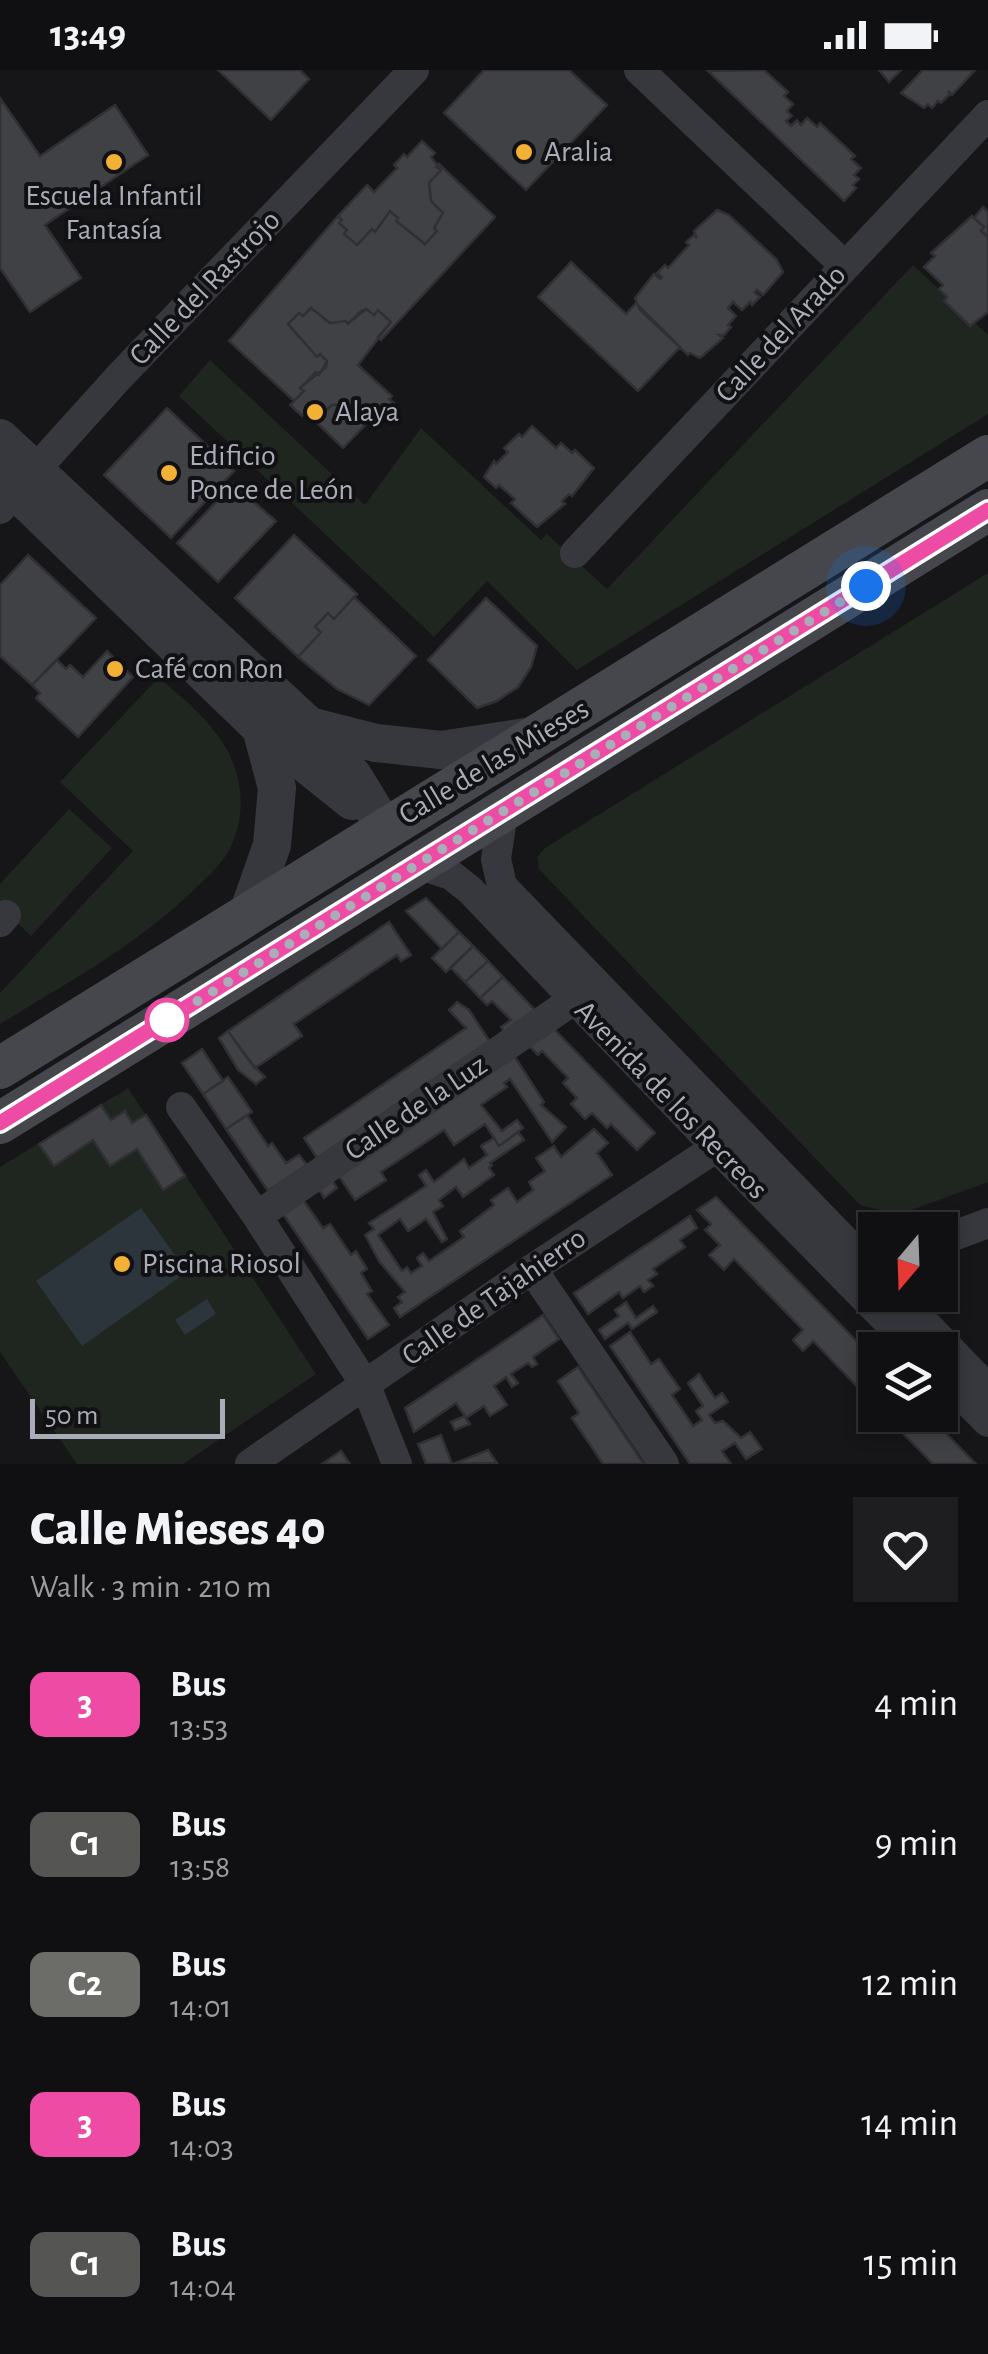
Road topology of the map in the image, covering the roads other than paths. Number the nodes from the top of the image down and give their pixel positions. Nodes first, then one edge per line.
1 (414, 70) edge
2 (639, 70) edge
3 (988, 115) edge
4 (845, 266) junction
5 (0, 438) edge
6 (981, 463) edge
7 (12, 486) edge
8 (988, 510) edge
9 (574, 554) dead end
10 (309, 726) junction
11 (261, 728) junction
12 (536, 736) junction
13 (503, 812) junction
14 (385, 828) junction
15 (417, 864) junction
16 (248, 914) junction
17 (575, 1000) junction
18 (0, 1068) edge
19 (0, 1104) edge
20 (181, 1106) dead end
21 (0, 1123) edge
22 (728, 1140) junction
23 (257, 1216) junction
24 (988, 1223) edge
25 (958, 1234) edge
26 (858, 1263) edge
27 (532, 1269) junction
28 (914, 1312) edge
29 (366, 1386) junction
30 (988, 1389) edge
31 (958, 1392) edge
32 (988, 1422) edge
33 (250, 1464) edge
34 (396, 1464) edge
35 (664, 1464) edge

1 - 7 street, Calle del Rastrojo
2 - 4 street
3 - 4 street, Calle del Arado
4 - 9 street, Calle del Arado
5 - 7 street
6 - 12 main road, Calle de las Mieses
7 - 10 street
7 - 11 street
8 - 13 main road, Calle de las Mieses
10 - 12 street
10 - 14 street
11 - 14 street
11 - 16 street
12 - 14 main road, Calle de las Mieses
13 - 14 main road
13 - 15 main road, Calle de las Mieses
13 - 22 street, Avenida de los Recreos
14 - 16 main road, Calle de las Mieses
14 - 19 main road
15 - 17 street, Avenida de los Recreos
15 - 21 main road, Calle de las Mieses
16 - 18 main road, Calle de las Mieses
17 - 22 street, Avenida de los Recreos
17 - 23 street, Calle de la Luz
20 - 23 street
22 - 26 street, Avenida de los Recreos
22 - 27 street, Calle de Tajahierro
23 - 29 street
24 - 25 street
27 - 29 street, Calle de Tajahierro
27 - 35 street
28 - 30 street
29 - 33 street, Calle de Tajahierro
29 - 34 street
31 - 32 street

